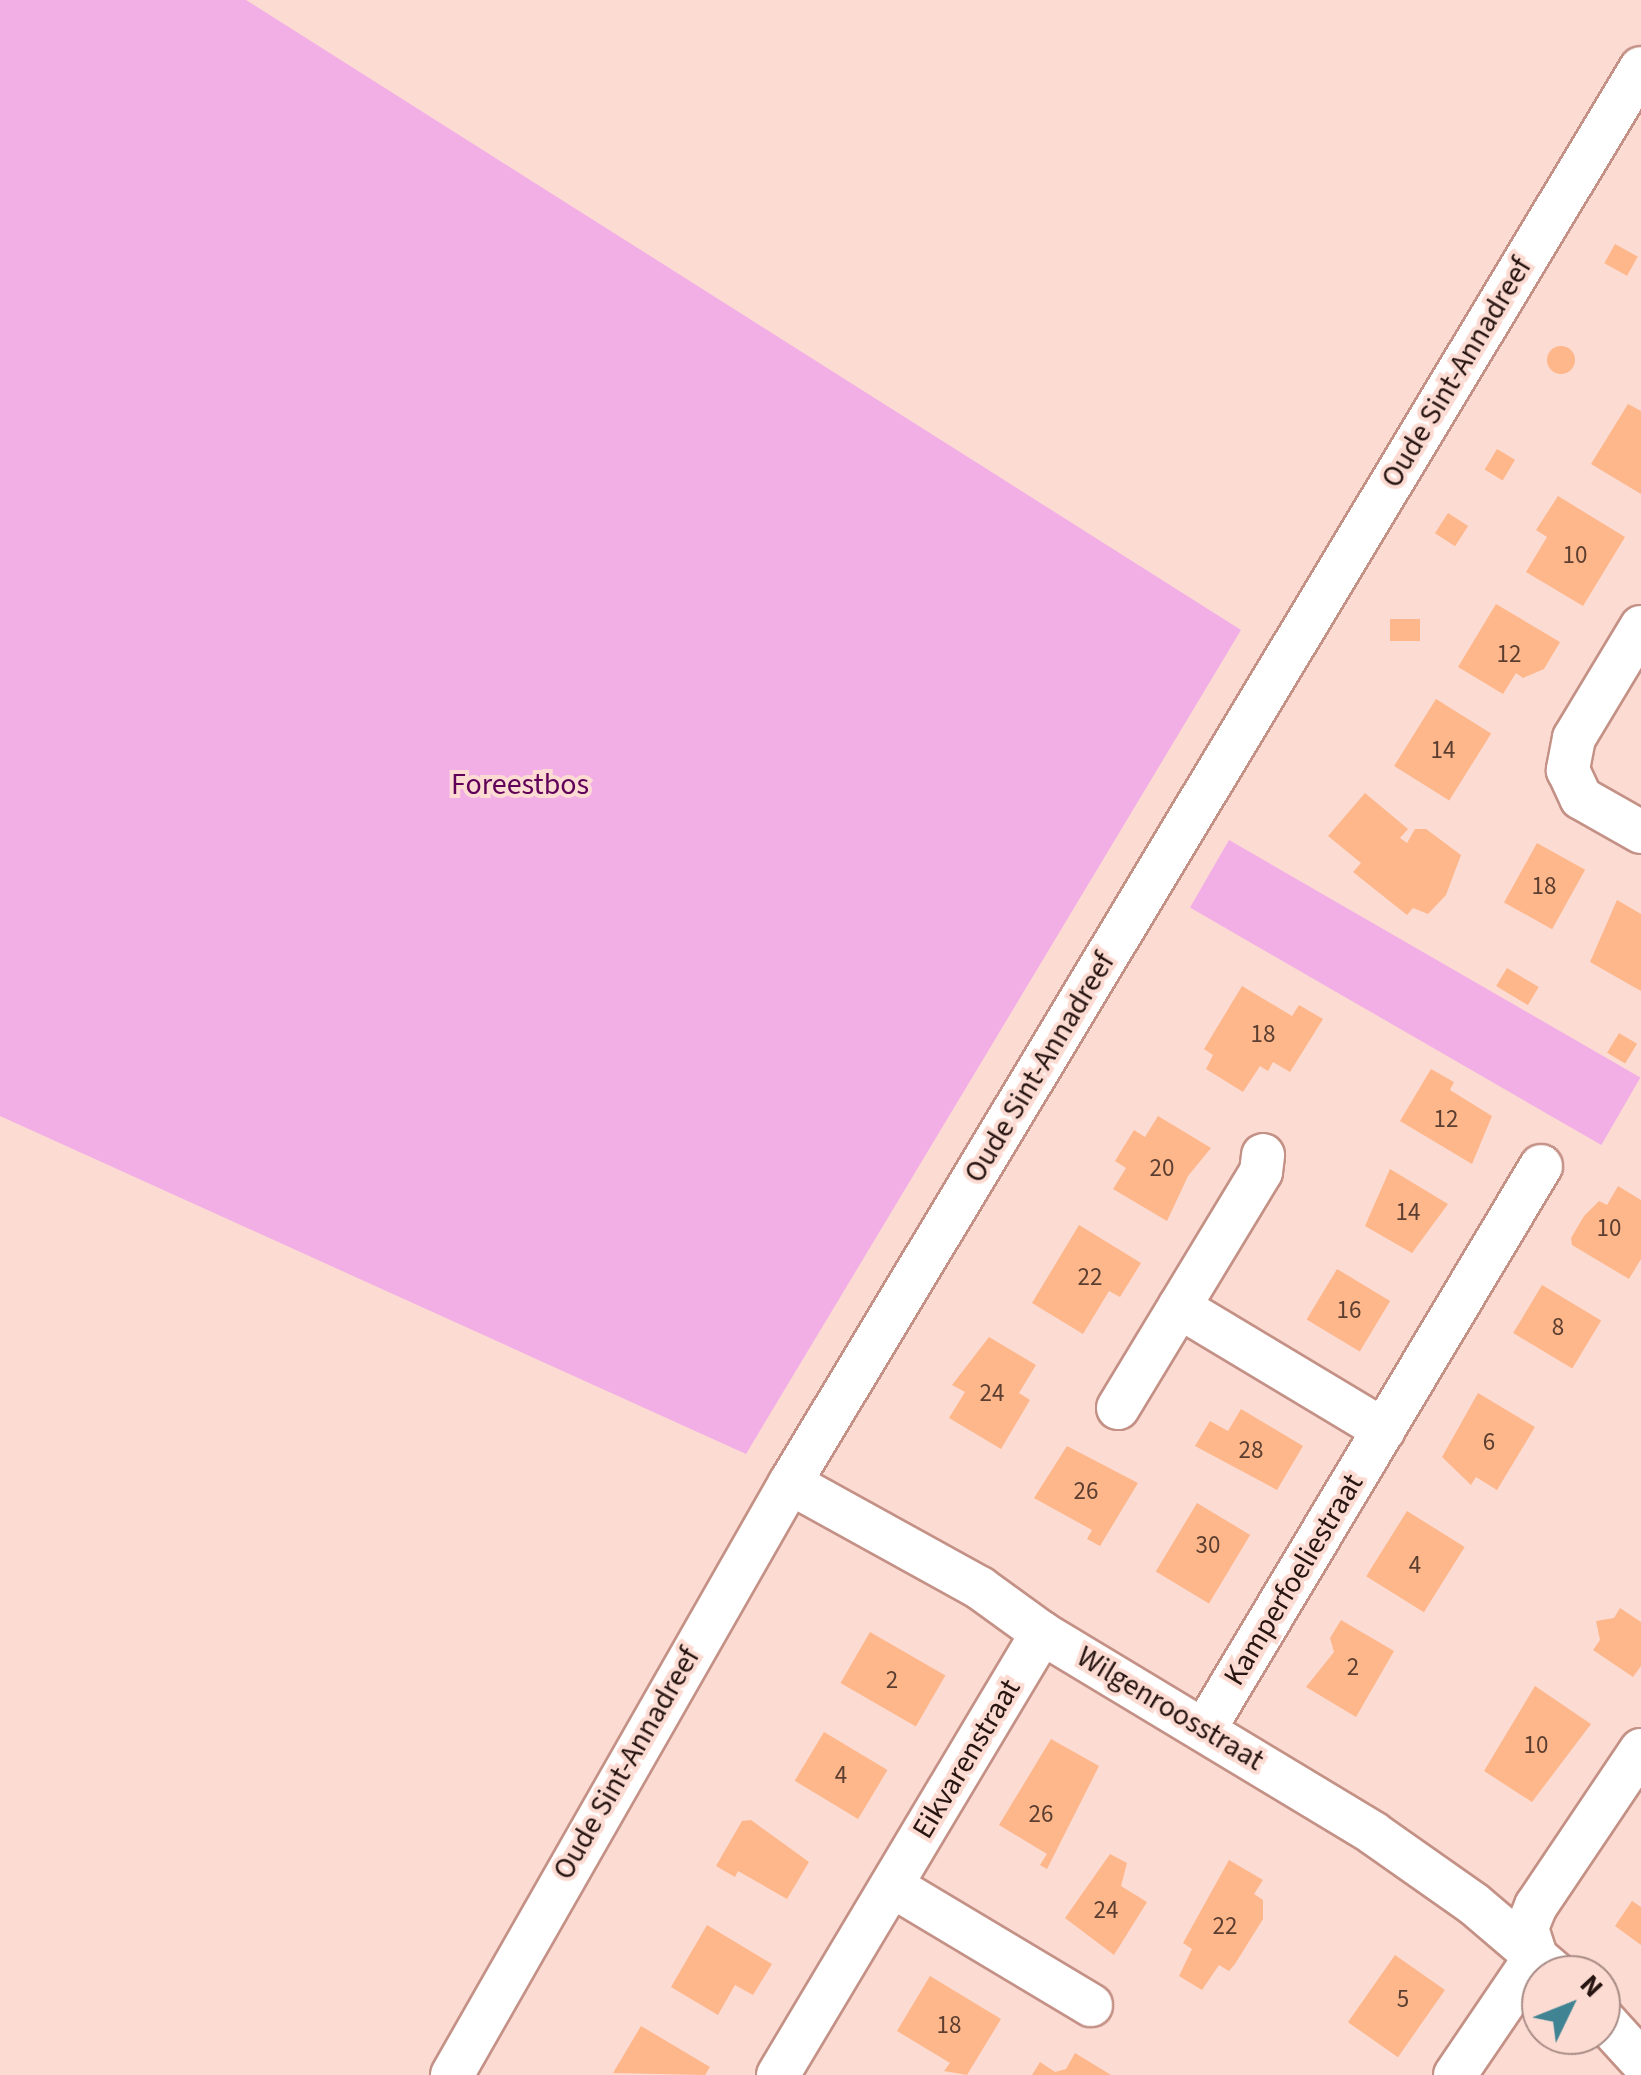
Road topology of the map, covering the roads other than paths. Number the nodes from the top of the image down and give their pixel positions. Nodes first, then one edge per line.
1 (1641, 68) edge
2 (1641, 627) edge
3 (1641, 832) edge
4 (1262, 1155) dead end
5 (1541, 1166) dead end
6 (1179, 1307) junction
7 (1118, 1408) dead end
8 (1384, 1430) junction
9 (790, 1483) junction
10 (1042, 1633) junction
11 (1204, 1730) junction
12 (1641, 1750) edge
13 (892, 1886) junction
14 (1533, 1955) edge
15 (1541, 1955) edge
16 (1521, 1997) edge
17 (1091, 2005) dead end
18 (1621, 2039) edge
19 (1641, 2061) edge
20 (452, 2075) edge
21 (778, 2075) edge
22 (1455, 2075) edge

1 - 9 street, Oude Sint-Annadreef
2 - 3 street
4 - 6 street
5 - 8 street, Kamperfoeliestraat
6 - 7 street
6 - 8 street
8 - 11 street, Kamperfoeliestraat
9 - 10 street, Wilgenroosstraat
9 - 20 street, Oude Sint-Annadreef
10 - 11 street, Wilgenroosstraat
10 - 13 street, Eikvarenstraat
11 - 14 street, Wilgenroosstraat
12 - 15 street
13 - 17 street
13 - 21 street, Eikvarenstraat
16 - 22 street
18 - 19 street

